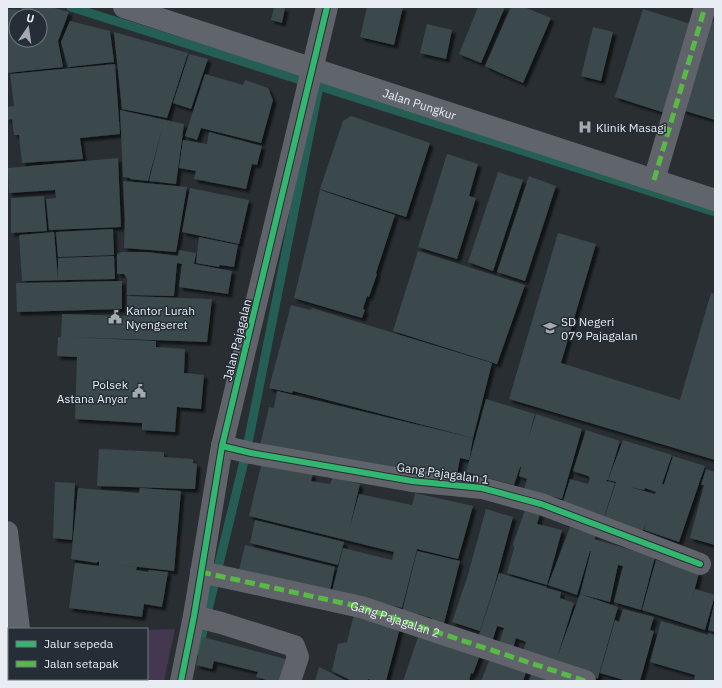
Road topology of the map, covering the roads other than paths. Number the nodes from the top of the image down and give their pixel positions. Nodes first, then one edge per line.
1 (124, 7) edge
2 (328, 7) edge
3 (705, 7) edge
4 (313, 68) junction
5 (654, 180) junction
6 (715, 200) edge
7 (222, 446) junction
8 (7, 532) edge
9 (700, 564) dead end
10 (211, 574) junction
11 (202, 618) junction
12 (19, 628) edge
13 (181, 681) edge
14 (290, 681) edge
15 (585, 681) edge

1 - 4 main road, Jalan Pungkur
2 - 4 street, Jalan Pajagalan
3 - 5 street
4 - 5 main road, Jalan Pungkur
4 - 7 street, Jalan Pajagalan
5 - 6 main road, Jalan Pungkur
7 - 9 street, Gang Pajagalan 1
7 - 10 street, Jalan Pajagalan
8 - 12 main road
10 - 11 street, Jalan Pajagalan
10 - 15 street, Gang Pajagalan 2
11 - 13 street, Jalan Pajagalan
11 - 14 street

